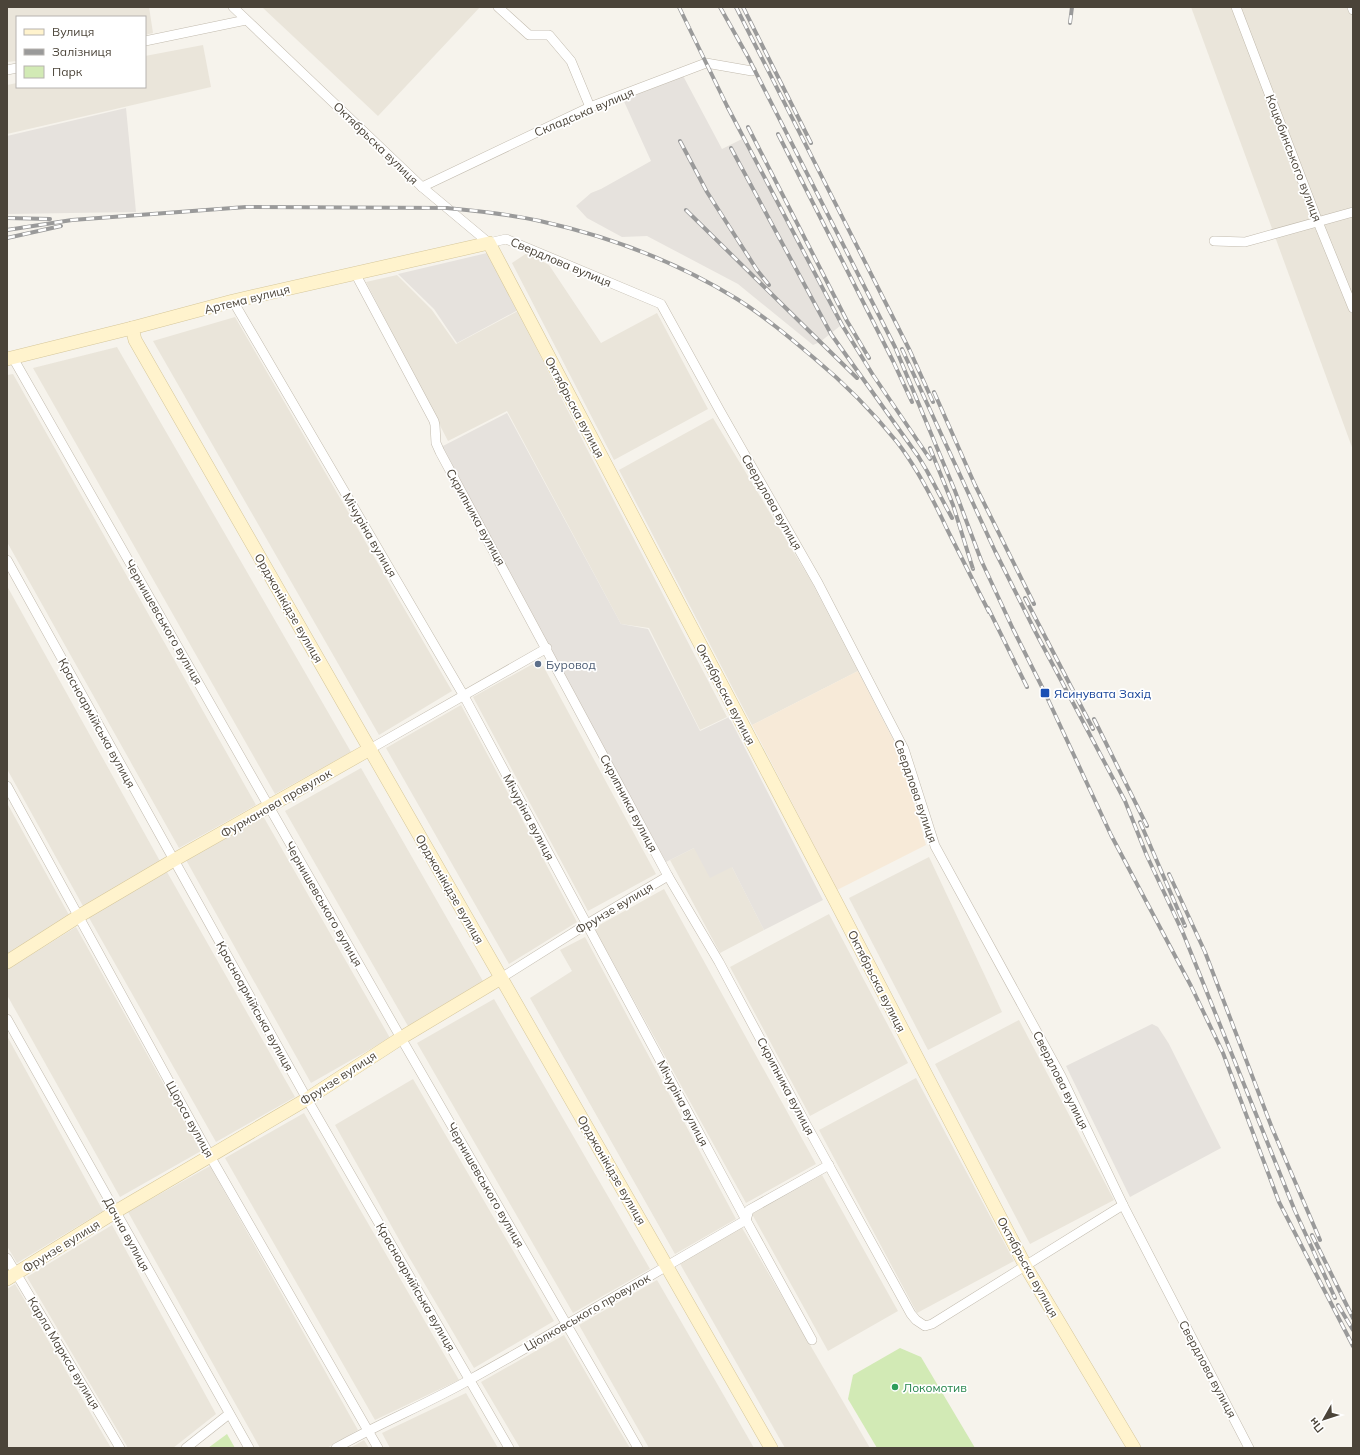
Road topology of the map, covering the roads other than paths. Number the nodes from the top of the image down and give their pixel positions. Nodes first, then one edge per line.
1 (233, 7) edge
2 (498, 7) edge
3 (1236, 7) edge
4 (1352, 7) edge
5 (1353, 10) edge
6 (246, 20) junction
7 (146, 41) edge
8 (752, 71) dead end
9 (590, 107) junction
10 (422, 187) junction
11 (1353, 212) edge
12 (1318, 222) junction
13 (1214, 241) dead end
14 (488, 243) junction
15 (355, 273) junction
16 (233, 301) junction
17 (1353, 308) edge
18 (132, 328) junction
19 (10, 358) edge
20 (7, 560) edge
21 (547, 648) junction
22 (464, 696) junction
23 (370, 749) junction
24 (7, 786) edge
25 (269, 807) junction
26 (174, 860) junction
27 (668, 876) junction
28 (79, 916) junction
29 (586, 924) junction
30 (7, 962) edge
31 (501, 978) junction
32 (7, 1019) edge
33 (401, 1038) junction
34 (307, 1099) junction
35 (210, 1156) junction
36 (830, 1166) junction
37 (1123, 1205) junction
38 (115, 1212) junction
39 (746, 1220) junction
40 (7, 1258) edge
41 (667, 1266) junction
42 (1026, 1267) junction
43 (12, 1276) edge
44 (567, 1324) junction
45 (812, 1340) dead end
46 (469, 1380) junction
47 (229, 1414) junction
48 (368, 1430) junction
49 (120, 1448) edge
50 (186, 1448) edge
51 (249, 1448) edge
52 (336, 1448) edge
53 (378, 1448) edge
54 (508, 1448) edge
55 (638, 1448) edge
56 (771, 1448) edge
57 (1134, 1448) edge
58 (1249, 1448) edge

1 - 6 street, Октябрьска вулиця
2 - 9 street
3 - 12 street, Коцюбинського вулиця
4 - 5 street
6 - 7 street
6 - 10 street, Октябрьска вулиця
8 - 9 street, Складська вулиця
9 - 10 street, Складська вулиця
10 - 14 street, Октябрьска вулиця
11 - 12 street
12 - 13 street
12 - 17 street, Коцюбинського вулиця
14 - 15 main road, Артема вулиця
14 - 37 street, Свердлова вулиця
14 - 42 main road, Октябрьска вулиця
15 - 16 main road, Артема вулиця
15 - 21 street, Скрипника вулиця
16 - 18 main road, Артема вулиця
16 - 22 street, Мічуріна вулиця
18 - 19 main road, Артема вулиця
18 - 23 main road, Орджонікідзе вулиця
19 - 25 street, Чернишевського вулиця
20 - 26 street, Красноармійська вулиця
21 - 22 street, Фурманова провулок
21 - 27 street, Скрипника вулиця
22 - 23 street, Фурманова провулок
22 - 29 street, Мічуріна вулиця
23 - 25 main road, Фурманова провулок
23 - 31 main road, Орджонікідзе вулиця
24 - 28 street, Щорса вулиця
25 - 26 main road, Фурманова провулок
25 - 33 street, Чернишевського вулиця
26 - 28 main road, Фурманова провулок
26 - 34 street, Красноармійська вулиця
27 - 29 street, Фрунзе вулиця
27 - 36 street, Скрипника вулиця
28 - 30 main road, Фурманова провулок
28 - 35 street, Щорса вулиця
29 - 31 street, Фрунзе вулиця
29 - 39 street, Мічуріна вулиця
31 - 33 main road, Фрунзе вулиця
31 - 41 main road, Орджонікідзе вулиця
32 - 38 street, Дачна вулиця
33 - 34 main road, Фрунзе вулиця
33 - 44 street, Чернишевського вулиця
34 - 35 main road, Фрунзе вулиця
34 - 46 street, Красноармійська вулиця
35 - 38 main road, Фрунзе вулиця
35 - 48 street, Щорса вулиця
36 - 39 street, Ціолковського провулок
36 - 42 street, Скрипника вулиця
37 - 42 street
37 - 58 street, Свердлова вулиця
38 - 43 main road, Фрунзе вулиця
38 - 47 street, Дачна вулиця
39 - 41 street, Ціолковського провулок
39 - 45 street, Мічуріна вулиця
40 - 43 street, Карла Маркса вулиця
41 - 44 street, Ціолковського провулок
41 - 56 main road, Орджонікідзе вулиця
42 - 57 main road, Октябрьска вулиця
43 - 49 street, Карла Маркса вулиця
44 - 46 street, Ціолковського провулок
44 - 55 street, Чернишевського вулиця
46 - 48 street, Ціолковського провулок
46 - 54 street, Красноармійська вулиця
47 - 50 street
47 - 51 street, Дачна вулиця
48 - 52 street, Ціолковського провулок
48 - 53 street, Щорса вулиця

